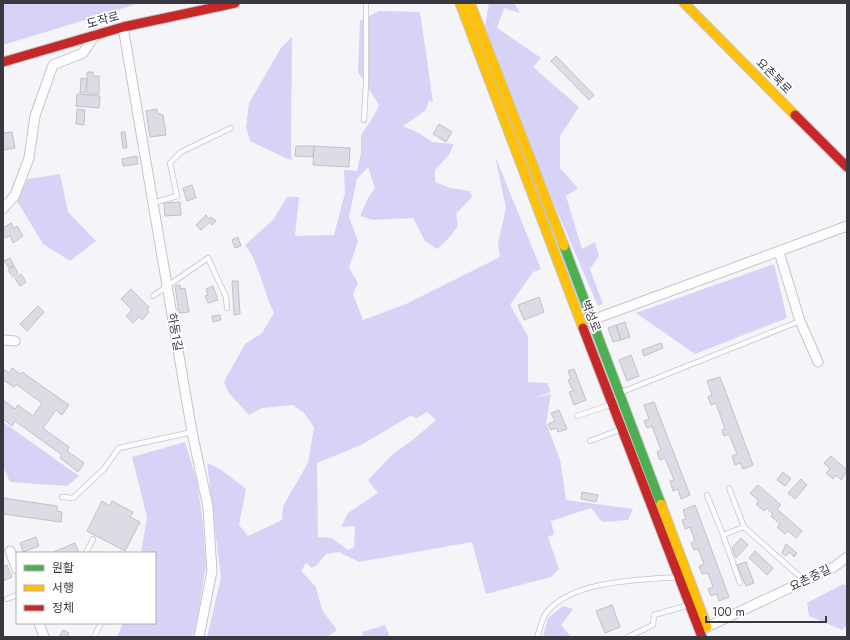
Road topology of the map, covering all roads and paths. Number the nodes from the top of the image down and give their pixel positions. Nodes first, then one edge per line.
1 (235, 3) edge
2 (366, 3) edge
3 (460, 3) edge
4 (470, 3) edge
5 (684, 3) edge
6 (122, 27) junction
7 (96, 34) junction
8 (3, 62) edge
9 (364, 120) dead end
10 (231, 128) dead end
11 (847, 167) edge
12 (153, 203) junction
13 (3, 209) edge
14 (847, 226) edge
15 (779, 252) junction
16 (167, 286) junction
17 (153, 296) dead end
18 (227, 308) dead end
19 (592, 320) junction
20 (800, 321) junction
21 (3, 340) edge
22 (15, 341) dead end
23 (818, 362) dead end
24 (620, 393) junction
25 (611, 405) junction
26 (577, 416) dead end
27 (621, 430) junction
28 (192, 432) junction
29 (590, 441) dead end
30 (728, 488) dead end
31 (707, 495) dead end
32 (62, 497) dead end
33 (744, 527) junction
34 (723, 535) junction
35 (93, 539) dead end
36 (10, 551) dead end
37 (86, 552) edge
38 (847, 558) edge
39 (16, 566) edge
40 (678, 577) junction
41 (805, 581) junction
42 (740, 583) dead end
43 (16, 595) edge
44 (7, 599) dead end
45 (689, 605) junction
46 (39, 624) edge
47 (100, 624) edge
48 (707, 627) junction
49 (44, 637) edge
50 (94, 637) edge
51 (199, 637) edge
52 (537, 637) edge
53 (628, 637) edge
54 (702, 637) edge
55 (708, 637) edge

1 - 6 main road, 도작로
2 - 9 lane
3 - 25 main road, 벽성로
4 - 19 main road, 벽성로
5 - 11 main road, 요촌북로
6 - 7 main road, 도작로
6 - 12 street, 하동1길
7 - 8 main road, 도작로
7 - 13 street
10 - 12 lane
12 - 16 street, 하동1길
14 - 15 street
15 - 19 street
15 - 20 street
16 - 17 lane
16 - 18 lane
16 - 28 street, 하동1길
19 - 24 main road, 벽성로
20 - 23 street
20 - 24 lane
21 - 22 street
24 - 48 main road, 벽성로
25 - 26 lane
25 - 27 main road, 벽성로
27 - 29 lane
27 - 40 main road, 벽성로
28 - 32 lane
28 - 51 street, 하동1길
30 - 33 lane
31 - 34 lane
33 - 34 lane
33 - 41 lane
34 - 42 lane
35 - 37 lane
36 - 39 street
38 - 41 street, 요촌중길
40 - 45 main road, 벽성로
40 - 52 lane
41 - 48 street, 요촌중길
43 - 44 lane
45 - 53 lane
45 - 54 main road, 벽성로
46 - 49 street
47 - 50 lane
48 - 55 main road, 벽성로

